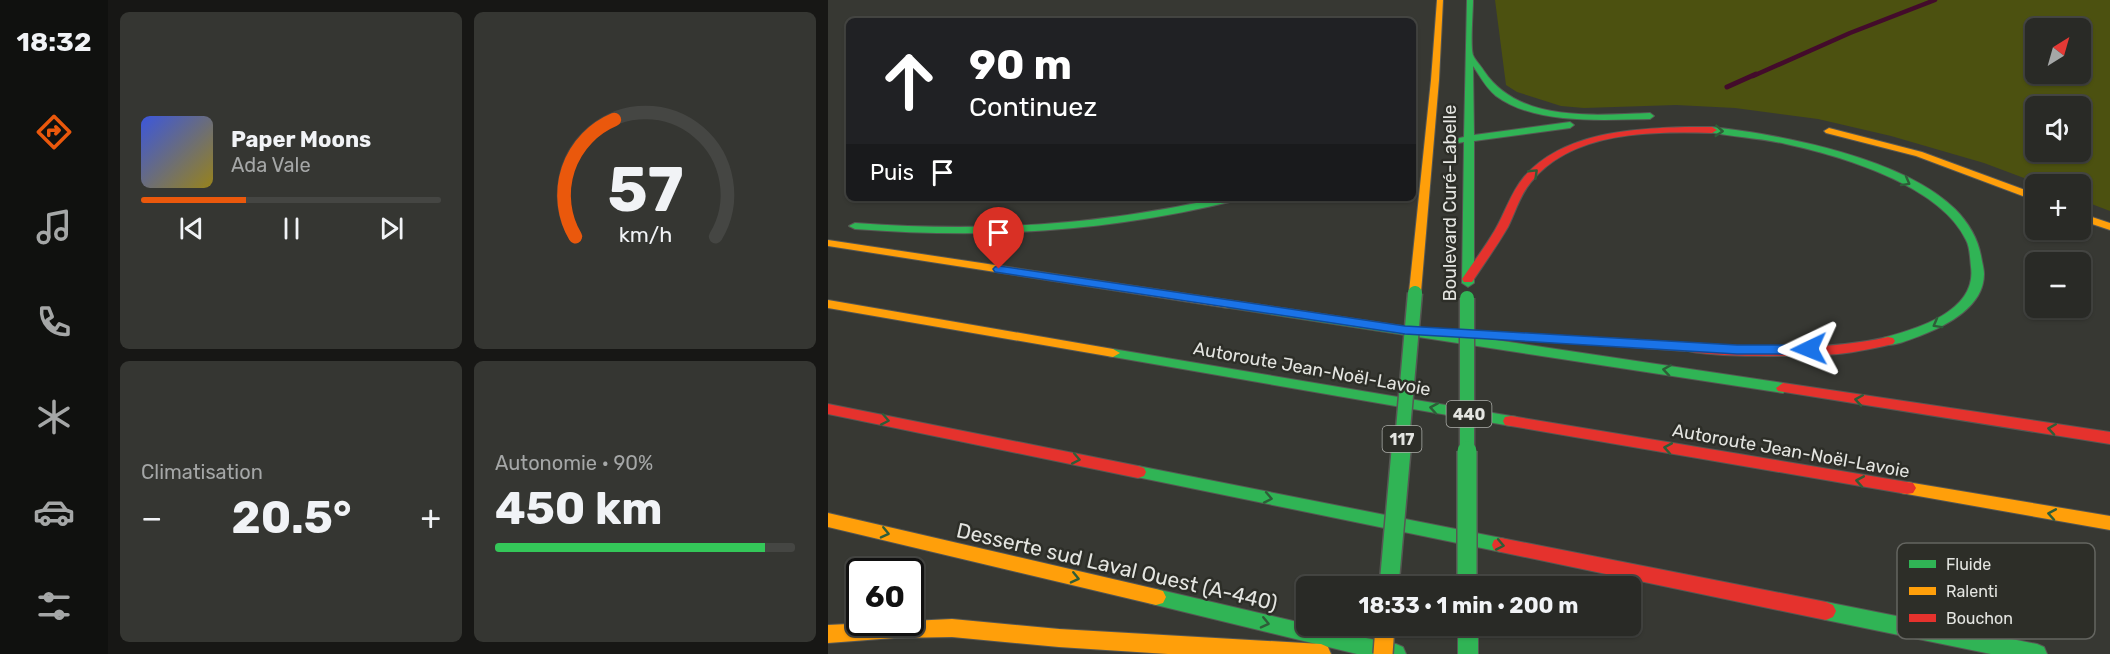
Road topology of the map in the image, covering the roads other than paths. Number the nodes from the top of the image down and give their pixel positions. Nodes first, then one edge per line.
1 (1440, 0) edge
2 (1470, 0) edge
3 (1437, 53) junction
4 (1468, 53) junction
5 (1421, 70) dead end
6 (1641, 116) junction
7 (1735, 118) dead end
8 (1817, 129) dead end
9 (1468, 138) junction
10 (1430, 145) junction
11 (2025, 194) edge
12 (1221, 201) edge
13 (2091, 220) edge
14 (843, 224) dead end
15 (2110, 227) edge
16 (828, 243) edge
17 (1468, 279) junction
18 (828, 304) edge
19 (1405, 330) junction
20 (1548, 338) dead end
21 (1596, 341) dead end
22 (828, 409) edge
23 (2110, 438) edge
24 (828, 520) edge
25 (2110, 523) edge
26 (1390, 576) edge
27 (1467, 576) edge
28 (1897, 626) edge
29 (828, 634) edge
30 (1384, 636) edge
31 (1467, 636) edge
32 (1963, 639) edge
33 (1321, 654) edge
34 (1383, 654) edge
35 (1396, 654) edge
36 (1467, 654) edge
37 (2037, 654) edge

1 - 3 main road, Boulevard Curé-Labelle / 117
2 - 4 main road, Boulevard Curé-Labelle
3 - 5 main road
3 - 10 main road, Boulevard Curé-Labelle / 117
4 - 6 main road
4 - 9 main road, Boulevard Curé-Labelle
6 - 7 main road
6 - 9 main road
8 - 11 main road
9 - 10 main road
9 - 17 main road, Boulevard Curé-Labelle
10 - 26 main road, Boulevard Curé-Labelle / 117, bridge
12 - 14 main road
13 - 15 main road
16 - 19 main road
17 -> 21 main road
17 - 27 main road, Boulevard Curé-Labelle, bridge
25 -> 18 main road, Autoroute Jean-Noël-Lavoie / 440
19 - 20 main road
23 -> 19 main road
22 -> 28 main road
24 -> 35 main road, Desserte sud Laval Ouest (A-440)
29 - 33 main road
30 - 34 main road, bridge
31 - 36 main road
32 -> 37 main road

